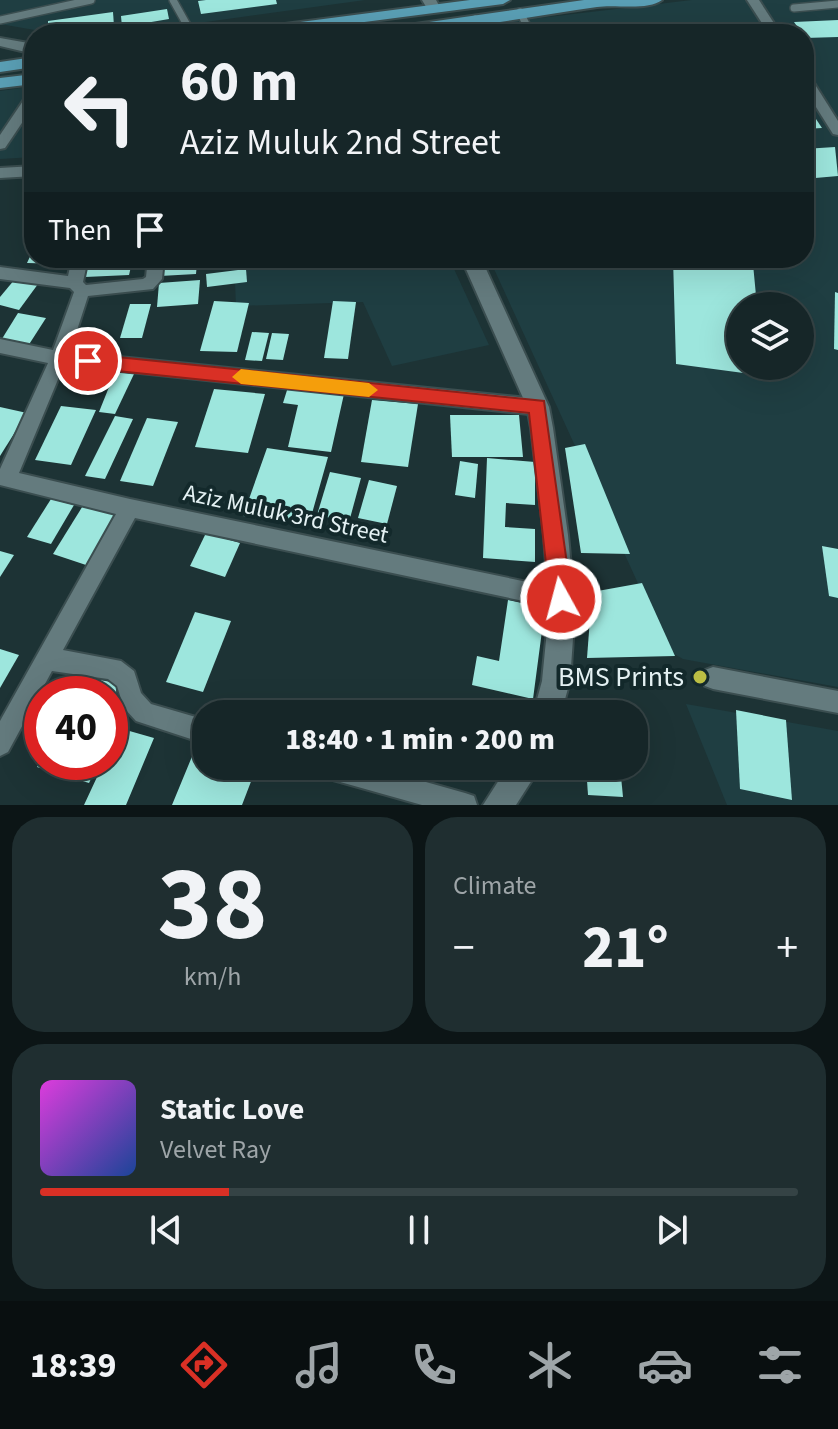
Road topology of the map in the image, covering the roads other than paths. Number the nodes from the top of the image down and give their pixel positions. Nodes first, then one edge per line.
1 (91, 0) edge
2 (173, 0) edge
3 (503, 0) edge
4 (612, 0) edge
5 (655, 0) edge
6 (753, 0) edge
7 (431, 4) edge
8 (838, 4) edge
9 (794, 8) dead end
10 (520, 12) junction
11 (475, 19) junction
12 (0, 20) edge
13 (186, 24) edge
14 (302, 24) edge
15 (442, 24) edge
16 (478, 24) edge
17 (526, 24) edge
18 (769, 24) edge
19 (0, 42) edge
20 (24, 47) edge
21 (24, 63) edge
22 (0, 67) edge
23 (24, 80) edge
24 (0, 83) edge
25 (814, 94) edge
26 (24, 110) edge
27 (838, 131) edge
28 (0, 145) edge
29 (24, 172) edge
30 (0, 173) edge
31 (79, 268) edge
32 (155, 268) edge
33 (475, 268) edge
34 (0, 273) edge
35 (78, 287) junction
36 (0, 346) edge
37 (59, 358) junction
38 (538, 407) junction
39 (4, 477) edge
40 (130, 508) junction
41 (561, 599) junction
42 (46, 659) junction
43 (713, 678) dead end
44 (552, 700) edge
45 (838, 702) edge
46 (192, 728) edge
47 (0, 744) edge
48 (376, 780) edge
49 (516, 780) edge
50 (465, 805) edge
51 (498, 805) edge

1 - 12 lane
2 - 13 lane
3 - 7 main road
4 - 5 main road
4 - 10 main road
6 - 18 street
7 - 14 main road
8 - 9 lane
10 - 11 main road
10 - 17 lane
11 - 15 main road
11 - 16 lane
19 - 20 street
21 - 22 main road
23 - 24 main road
25 - 27 street
26 - 28 street
29 - 30 street
31 - 35 street
32 - 35 street
33 - 38 street
34 - 35 street
35 - 37 street
36 - 37 street
37 - 38 street
37 - 39 street
38 - 41 street
39 - 40 street, Aziz Muluk 3rd Street
40 - 41 street, Aziz Muluk 3rd Street
40 - 42 street
41 - 44 street
42 - 46 street
42 - 47 street
43 - 45 street
48 - 50 street
49 - 51 street

